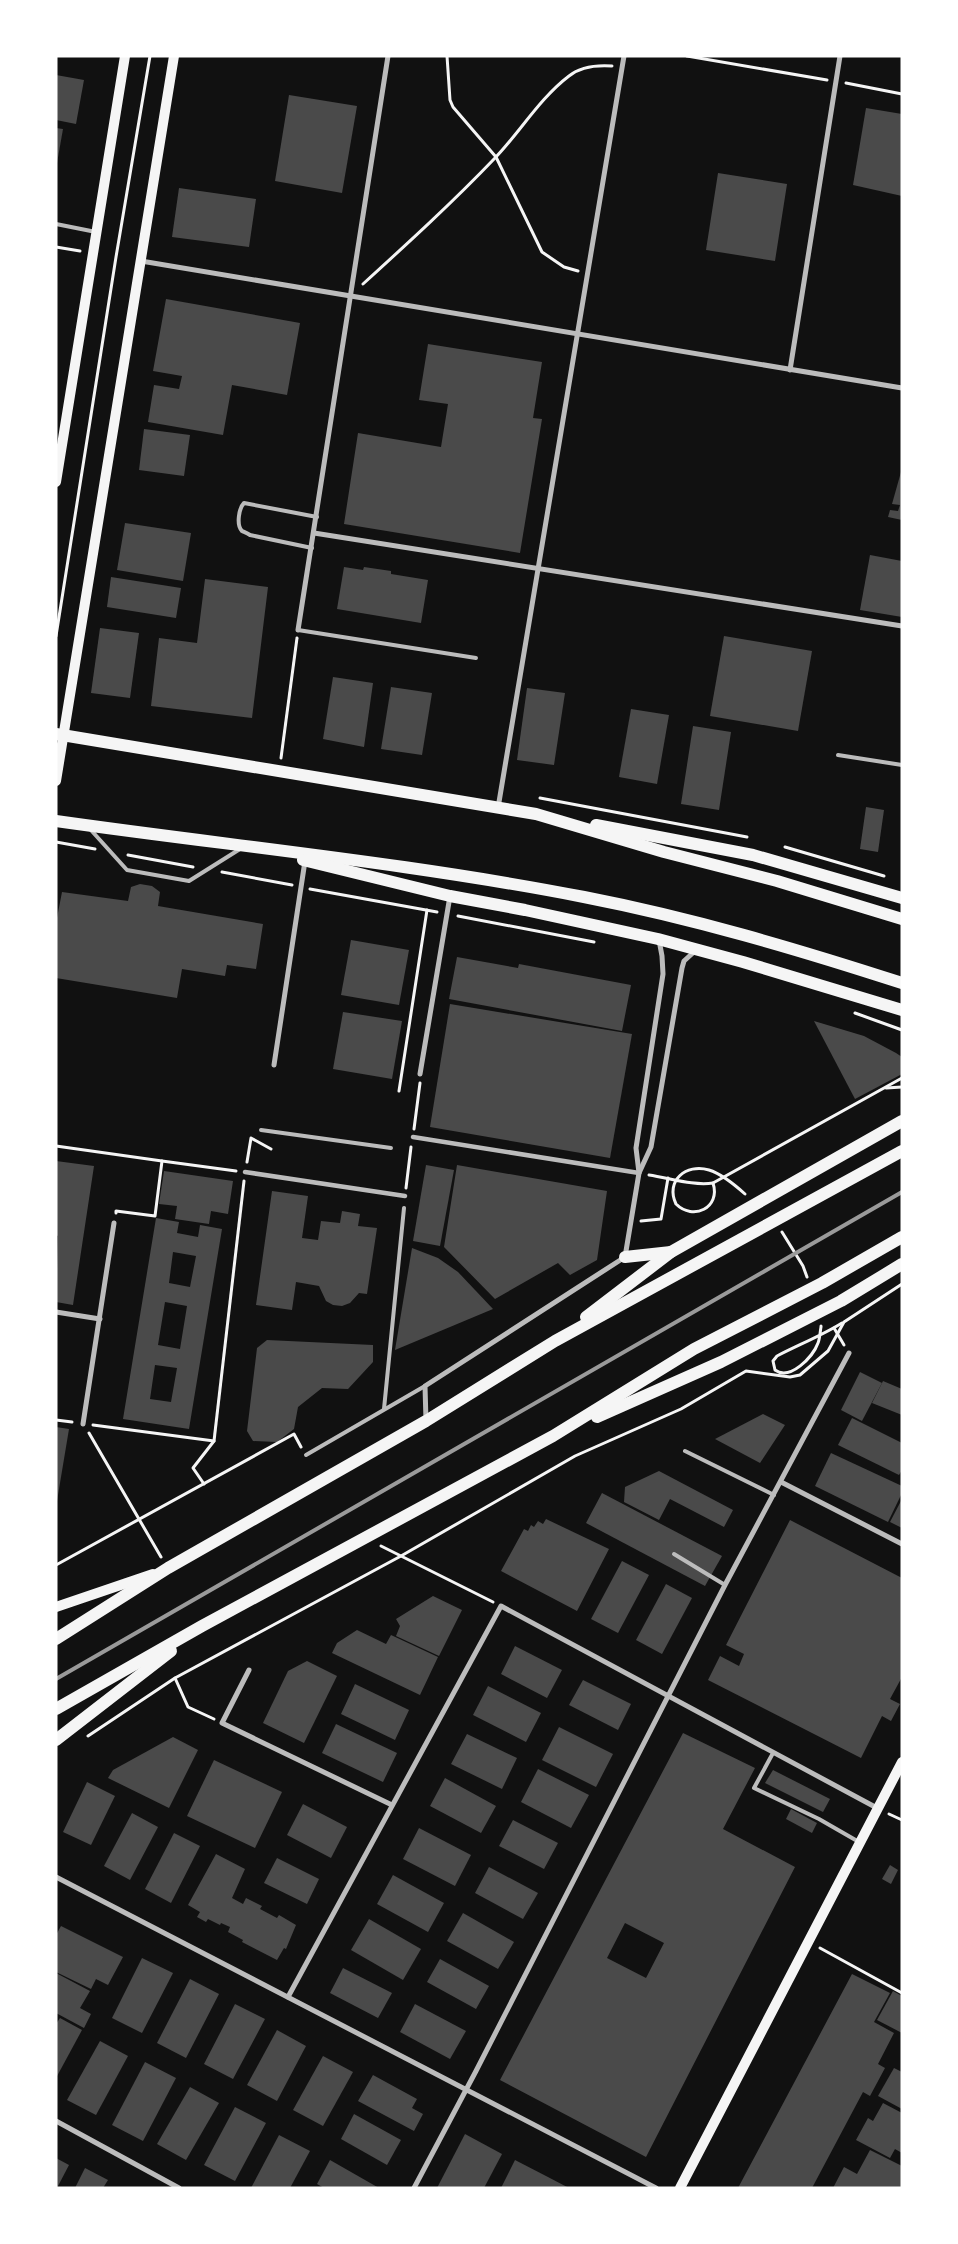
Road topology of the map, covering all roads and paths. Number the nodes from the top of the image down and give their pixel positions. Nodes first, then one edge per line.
1 (125, 56) edge
2 (150, 56) edge
3 (174, 56) edge
4 (388, 56) edge
5 (447, 56) edge
6 (624, 56) edge
7 (687, 56) edge
8 (840, 56) edge
9 (623, 66) junction
10 (835, 82) junction
11 (902, 94) edge
12 (496, 157) junction
13 (56, 224) edge
14 (96, 232) junction
15 (56, 248) edge
16 (92, 254) junction
17 (141, 261) junction
18 (589, 274) junction
19 (350, 296) junction
20 (579, 334) junction
21 (790, 370) junction
22 (902, 388) edge
23 (56, 482) edge
24 (317, 517) junction
25 (314, 533) junction
26 (312, 548) junction
27 (540, 570) junction
28 (902, 626) edge
29 (298, 630) junction
30 (56, 636) edge
31 (476, 658) dead end
32 (60, 735) edge
33 (838, 755) dead end
34 (902, 765) edge
35 (279, 771) junction
36 (56, 781) edge
37 (498, 808) junction
38 (536, 814) junction
39 (56, 821) edge
40 (87, 826) junction
41 (56, 842) edge
42 (244, 846) junction
43 (109, 851) junction
44 (305, 861) junction
45 (207, 870) junction
46 (301, 887) junction
47 (450, 896) junction
48 (902, 898) edge
49 (427, 910) junction
50 (447, 914) junction
51 (902, 919) edge
52 (658, 939) junction
53 (604, 944) dead end
54 (698, 949) junction
55 (902, 983) edge
56 (901, 1010) edge
57 (274, 1065) dead end
58 (420, 1074) dead end
59 (902, 1078) edge
60 (902, 1087) edge
61 (883, 1088) junction
62 (400, 1091) dead end
63 (902, 1121) edge
64 (261, 1130) dead end
65 (413, 1137) dead end
66 (56, 1146) edge
67 (391, 1148) dead end
68 (271, 1149) dead end
69 (902, 1151) edge
70 (162, 1161) junction
71 (246, 1172) junction
72 (639, 1173) junction
73 (668, 1178) junction
74 (713, 1183) junction
75 (406, 1196) dead end
76 (751, 1198) dead end
77 (404, 1208) dead end
78 (631, 1222) junction
79 (114, 1224) joint
80 (777, 1226) dead end
81 (902, 1237) edge
82 (671, 1252) junction
83 (625, 1257) junction
84 (902, 1264) edge
85 (808, 1281) dead end
86 (902, 1284) edge
87 (56, 1312) edge
88 (100, 1319) junction
89 (820, 1319) dead end
90 (844, 1322) junction
91 (834, 1328) junction
92 (838, 1334) junction
93 (555, 1341) junction
94 (848, 1353) joint
95 (425, 1386) junction
96 (384, 1409) junction
97 (56, 1420) edge
98 (426, 1421) junction
99 (83, 1424) junction
100 (553, 1436) junction
101 (214, 1441) junction
102 (685, 1451) dead end
103 (306, 1455) joint
104 (781, 1482) junction
105 (204, 1484) junction
106 (774, 1494) junction
107 (139, 1520) junction
108 (364, 1537) junction
109 (902, 1544) edge
110 (674, 1554) dead end
111 (401, 1556) junction
112 (56, 1565) edge
113 (168, 1568) junction
114 (725, 1585) junction
115 (501, 1606) junction
116 (56, 1607) edge
117 (202, 1626) junction
118 (56, 1639) edge
119 (249, 1670) dead end
120 (175, 1678) junction
121 (668, 1697) junction
122 (56, 1709) edge
123 (222, 1723) junction
124 (56, 1740) edge
125 (80, 1741) dead end
126 (773, 1753) junction
127 (902, 1762) edge
128 (392, 1805) junction
129 (877, 1808) junction
130 (860, 1842) junction
131 (56, 1877) edge
132 (808, 1942) junction
133 (902, 1993) edge
134 (288, 1997) junction
135 (466, 2089) junction
136 (56, 2121) edge
137 (179, 2188) edge
138 (414, 2188) edge
139 (656, 2188) edge
140 (680, 2188) edge

1 - 14 main road
2 - 30 path
3 - 17 main road
4 - 19 street
5 - 12 path
6 - 9 street
7 - 10 path
8 - 10 street
9 - 12 path
9 - 18 street
10 - 11 path
10 - 21 street
12 - 18 path
12 - 19 path
13 - 14 lane
14 - 16 main road
15 - 16 path
16 - 23 main road
17 - 19 street
17 - 32 main road
18 - 20 street
19 - 20 street
19 - 24 street
20 - 21 street
20 - 27 street
21 - 22 street
24 - 25 street
24 - 26 lane
25 - 26 street
25 - 27 street
26 - 29 street
27 - 28 street
27 - 37 street
29 - 31 lane
29 - 35 path
32 - 35 main road
32 - 36 main road
33 - 34 lane
35 - 37 main road
37 - 38 main road
38 - 48 main road
38 - 51 main road
39 - 40 main road
40 - 42 main road
40 - 43 lane
41 - 43 path
42 - 44 main road
42 - 45 lane
42 - 55 main road
43 - 45 path
43 - 45 lane
44 - 46 street
44 - 47 main road
45 - 46 path
46 - 49 path
46 - 57 street
47 - 50 street
47 - 52 main road
49 - 50 path
49 - 62 path
50 - 53 path
50 - 58 street
52 - 54 main road
52 - 72 street
54 - 56 main road
54 - 72 street
59 - 61 path
60 - 61 path
61 - 74 path
63 - 82 main road
64 - 67 lane
65 - 72 street
66 - 70 path
68 - 71 path
69 - 93 main road
70 - 71 path
70 - 79 path
71 - 75 street
71 - 101 path
72 - 73 path
72 - 78 street
73 - 74 path
73 - 78 path
74 - 76 path
77 - 96 lane
78 - 83 street
79 - 88 street
80 - 85 path
81 - 100 main road
82 - 83 main road
82 - 93 main road
83 - 95 street
84 - 100 main road
86 - 90 path
87 - 88 street
88 - 99 street
89 - 91 path
90 - 91 path
90 - 92 path
91 - 92 path
92 - 94 path
92 - 111 path
93 - 98 main road
94 - 104 street
95 - 96 lane
95 - 98 street
96 - 103 lane
97 - 99 path
98 - 113 main road
99 - 101 path
99 - 107 path
100 - 108 main road
101 - 105 path
102 - 106 lane
103 - 105 path
104 - 106 street
104 - 109 street
105 - 107 path
106 - 114 street
107 - 112 path
107 - 113 path
108 - 111 path
108 - 117 main road
110 - 114 lane
111 - 115 path
111 - 120 path
113 - 116 main road
113 - 118 main road
114 - 121 street
115 - 121 street
115 - 128 street
117 - 122 main road
117 - 124 main road
119 - 123 street
120 - 123 path
120 - 125 path
121 - 126 street
121 - 135 street
123 - 128 street
126 - 129 street
126 - 130 lane
127 - 129 main road
128 - 134 street
129 - 130 main road
130 - 132 main road
131 - 134 street
132 - 133 path
132 - 140 main road
134 - 135 street
135 - 138 street
135 - 139 street
136 - 137 street

